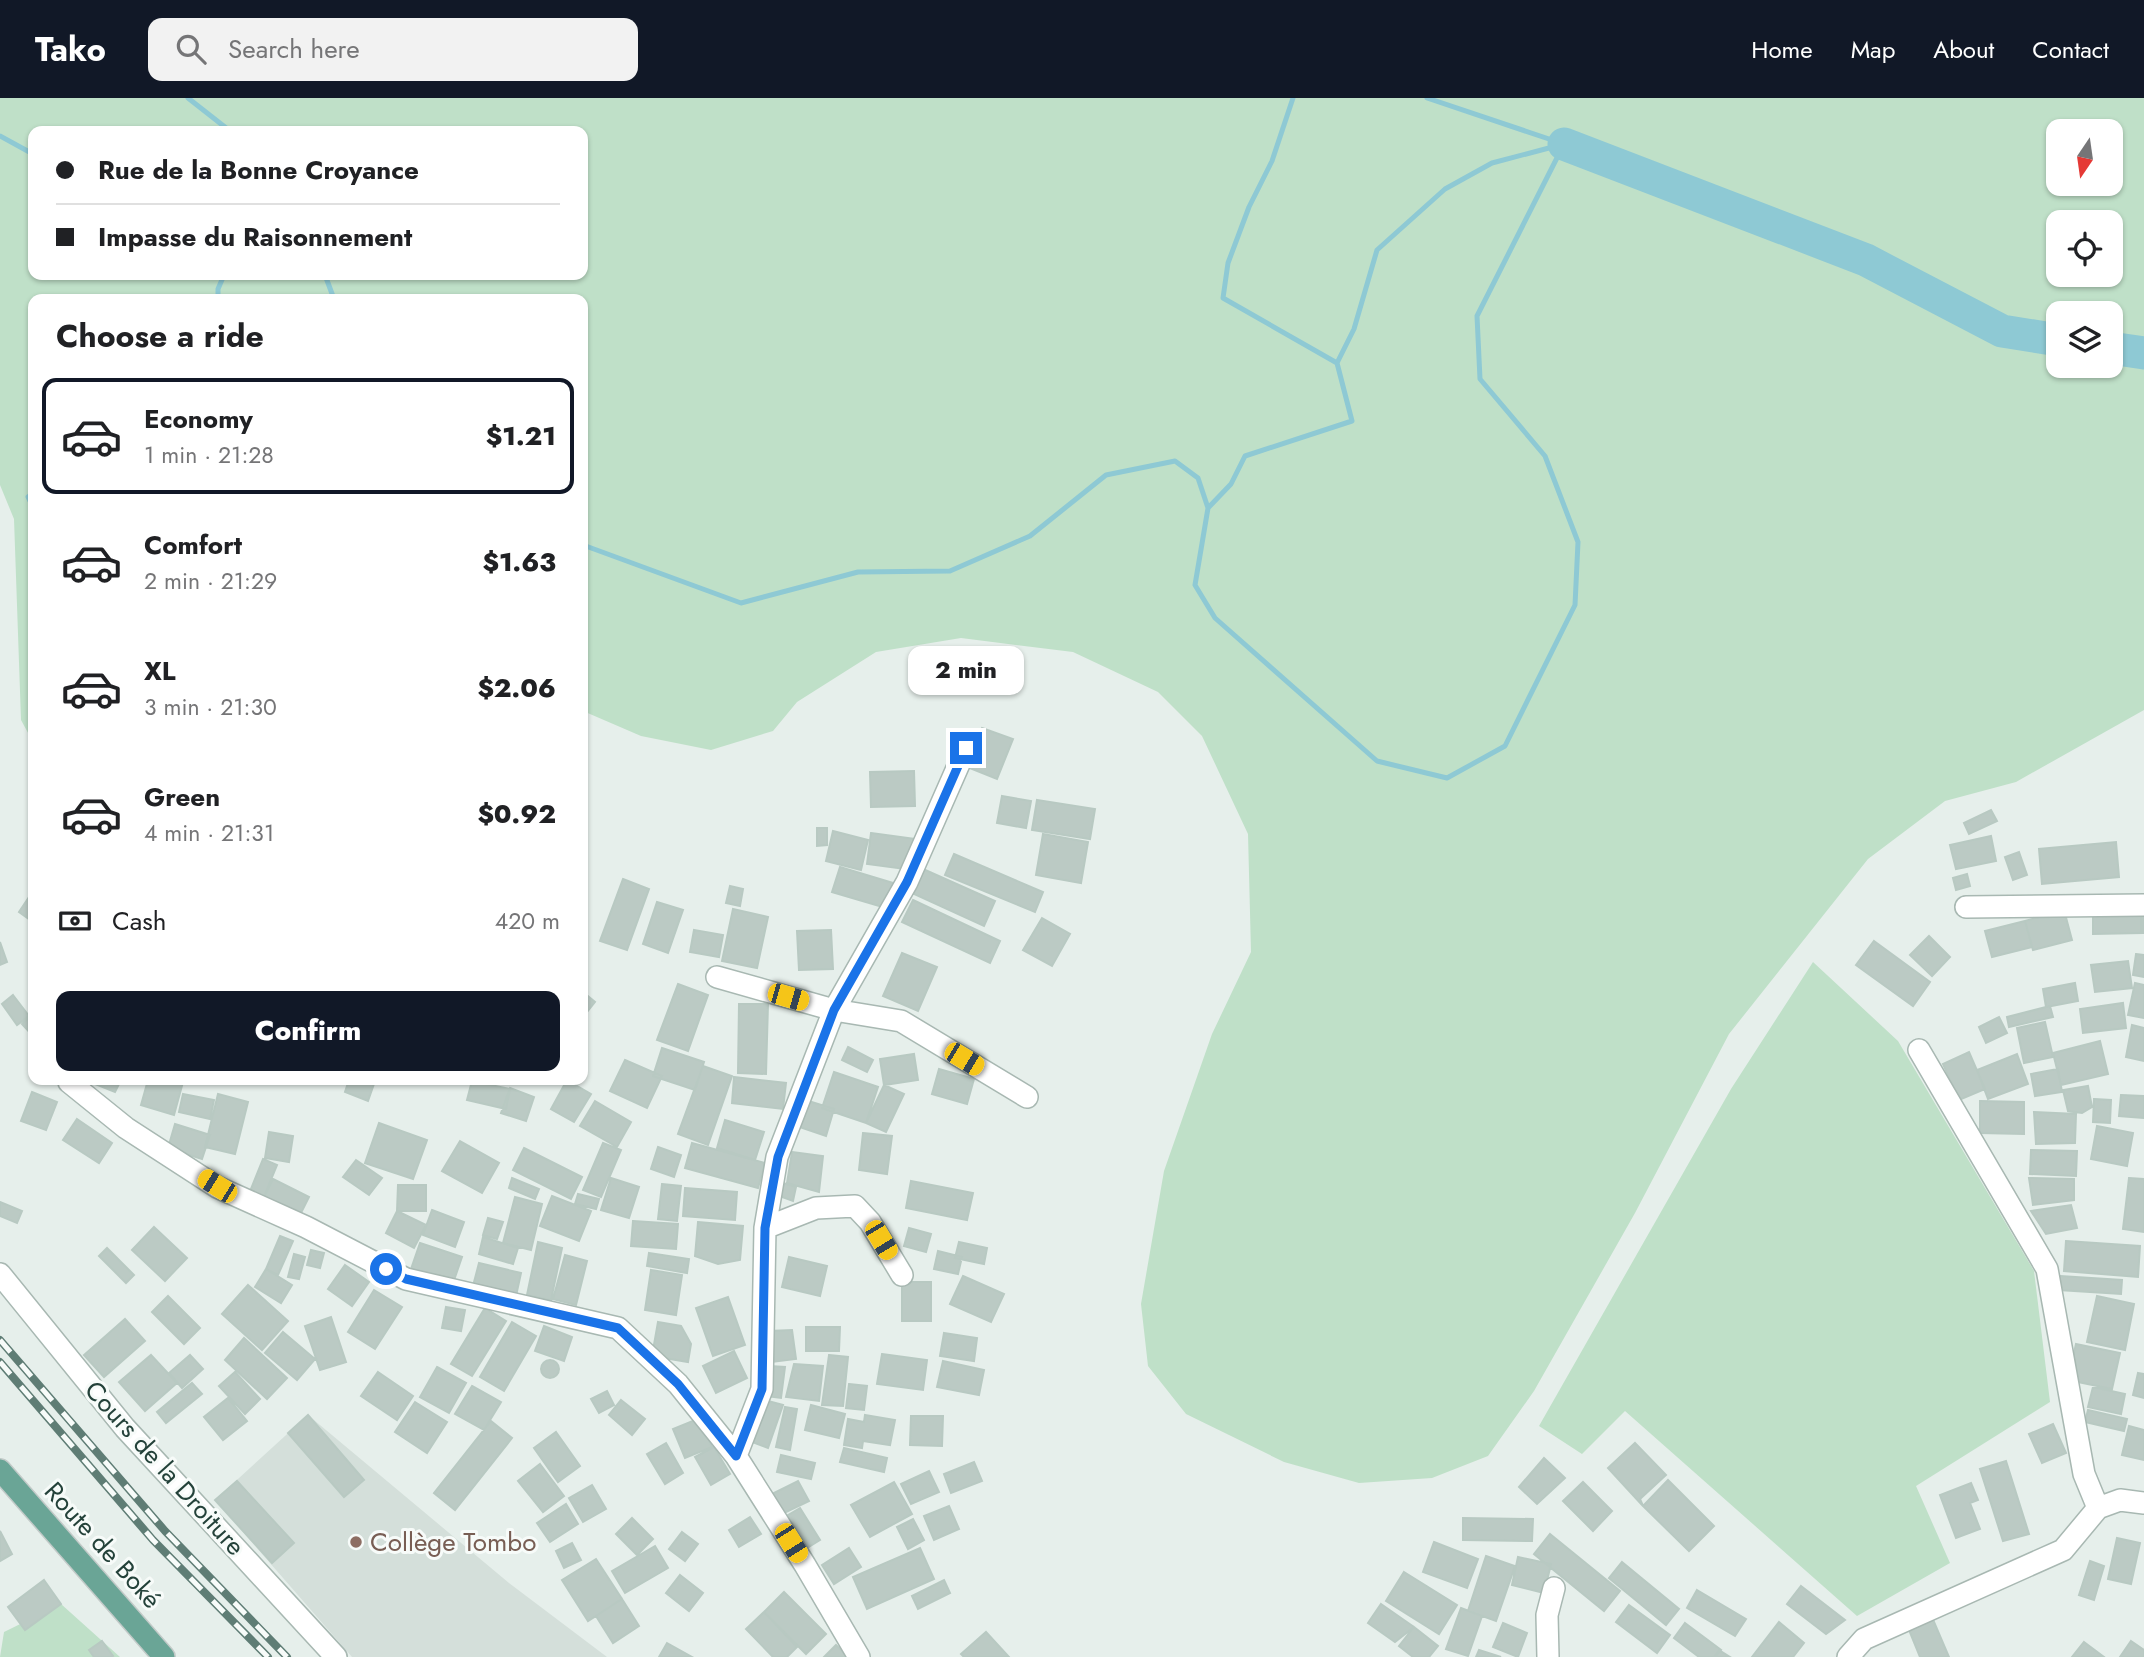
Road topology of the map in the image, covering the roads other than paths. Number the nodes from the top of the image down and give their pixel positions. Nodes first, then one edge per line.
1 (966, 748) dead end
2 (2144, 905) edge
3 (1966, 907) dead end
4 (717, 977) dead end
5 (834, 1010) junction
6 (1919, 1050) dead end
7 (73, 1085) edge
8 (1027, 1097) dead end
9 (765, 1228) junction
10 (0, 1274) edge
11 (902, 1275) dead end
12 (736, 1456) junction
13 (0, 1470) edge
14 (2144, 1503) edge
15 (2098, 1508) junction
16 (1554, 1588) dead end
17 (164, 1657) edge
18 (335, 1657) edge
19 (859, 1657) edge
20 (1548, 1657) edge
21 (1848, 1657) edge

1 - 5 street
2 - 3 street
4 - 5 street
5 - 8 street
5 - 9 street
6 - 15 street
7 - 12 street
9 - 11 street
9 - 12 street
10 - 18 street, Cours de la Droiture
12 - 19 street
13 - 17 main road, Route de Boké
14 - 15 street
15 - 21 street
16 - 20 street

